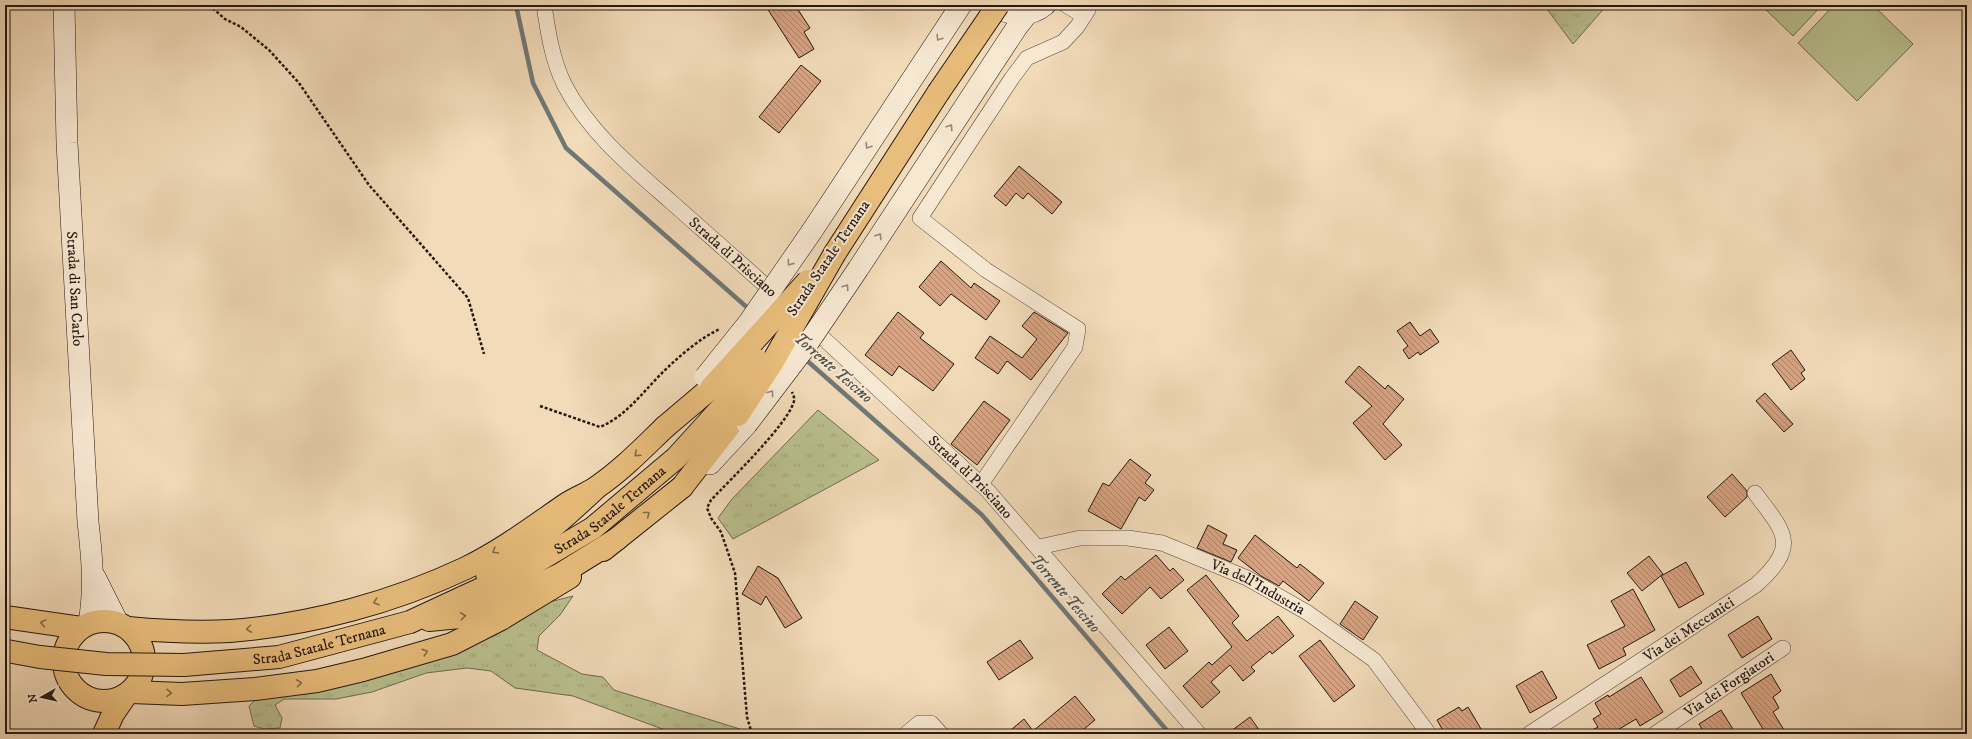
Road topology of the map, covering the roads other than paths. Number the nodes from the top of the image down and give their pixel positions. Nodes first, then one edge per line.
1 (64, 5) edge
2 (544, 5) edge
3 (961, 5) edge
4 (993, 5) edge
5 (998, 5) edge
6 (1066, 5) edge
7 (1036, 9) edge
8 (1086, 11) edge
9 (835, 253) junction
10 (708, 382) junction
11 (737, 414) junction
12 (981, 484) junction
13 (596, 488) junction
14 (1755, 493) dead end
15 (617, 539) junction
16 (1039, 547) junction
17 (94, 572) junction
18 (5, 617) edge
19 (410, 622) junction
20 (123, 625) junction
21 (85, 626) junction
22 (1782, 648) dead end
23 (5, 650) edge
24 (128, 694) junction
25 (82, 695) junction
26 (96, 734) edge
27 (104, 734) edge
28 (906, 734) edge
29 (941, 734) edge
30 (1199, 734) edge
31 (1429, 734) edge
32 (1529, 734) edge
33 (1655, 734) edge

1 - 17 main road, Strada di San Carlo
2 - 12 street, Strada di Prisciano
3 -> 10 main road, bridge
4 - 7 main road
5 - 9 main road, Strada Statale Ternana, bridge
6 - 8 street
11 -> 7 main road, bridge
8 - 12 street
9 - 10 main road, bridge
9 - 11 main road, Strada Statale Ternana, bridge
10 -> 13 main road
15 -> 11 main road
11 - 19 main road, Strada Statale Ternana
12 - 16 street, Strada di Prisciano
13 - 19 main road
13 -> 20 main road
14 - 32 street, Via dei Meccanici
19 -> 15 main road
24 -> 15 main road
16 - 30 street, Strada di Prisciano
16 - 31 street, Via dell'Industria
17 - 20 main road, Strada di San Carlo
17 - 21 main road, Strada di San Carlo
21 -> 18 main road
19 - 23 main road, Strada Statale Ternana, bridge
20 - 21 main road
20 - 24 main road, Strada di San Carlo
21 - 25 main road, Strada di San Carlo
22 - 33 street, Via dei Forgiatori
24 - 25 main road, Strada di San Carlo
24 - 27 main road, Strada di San Carlo
25 - 26 main road, Strada di San Carlo
28 - 29 street

